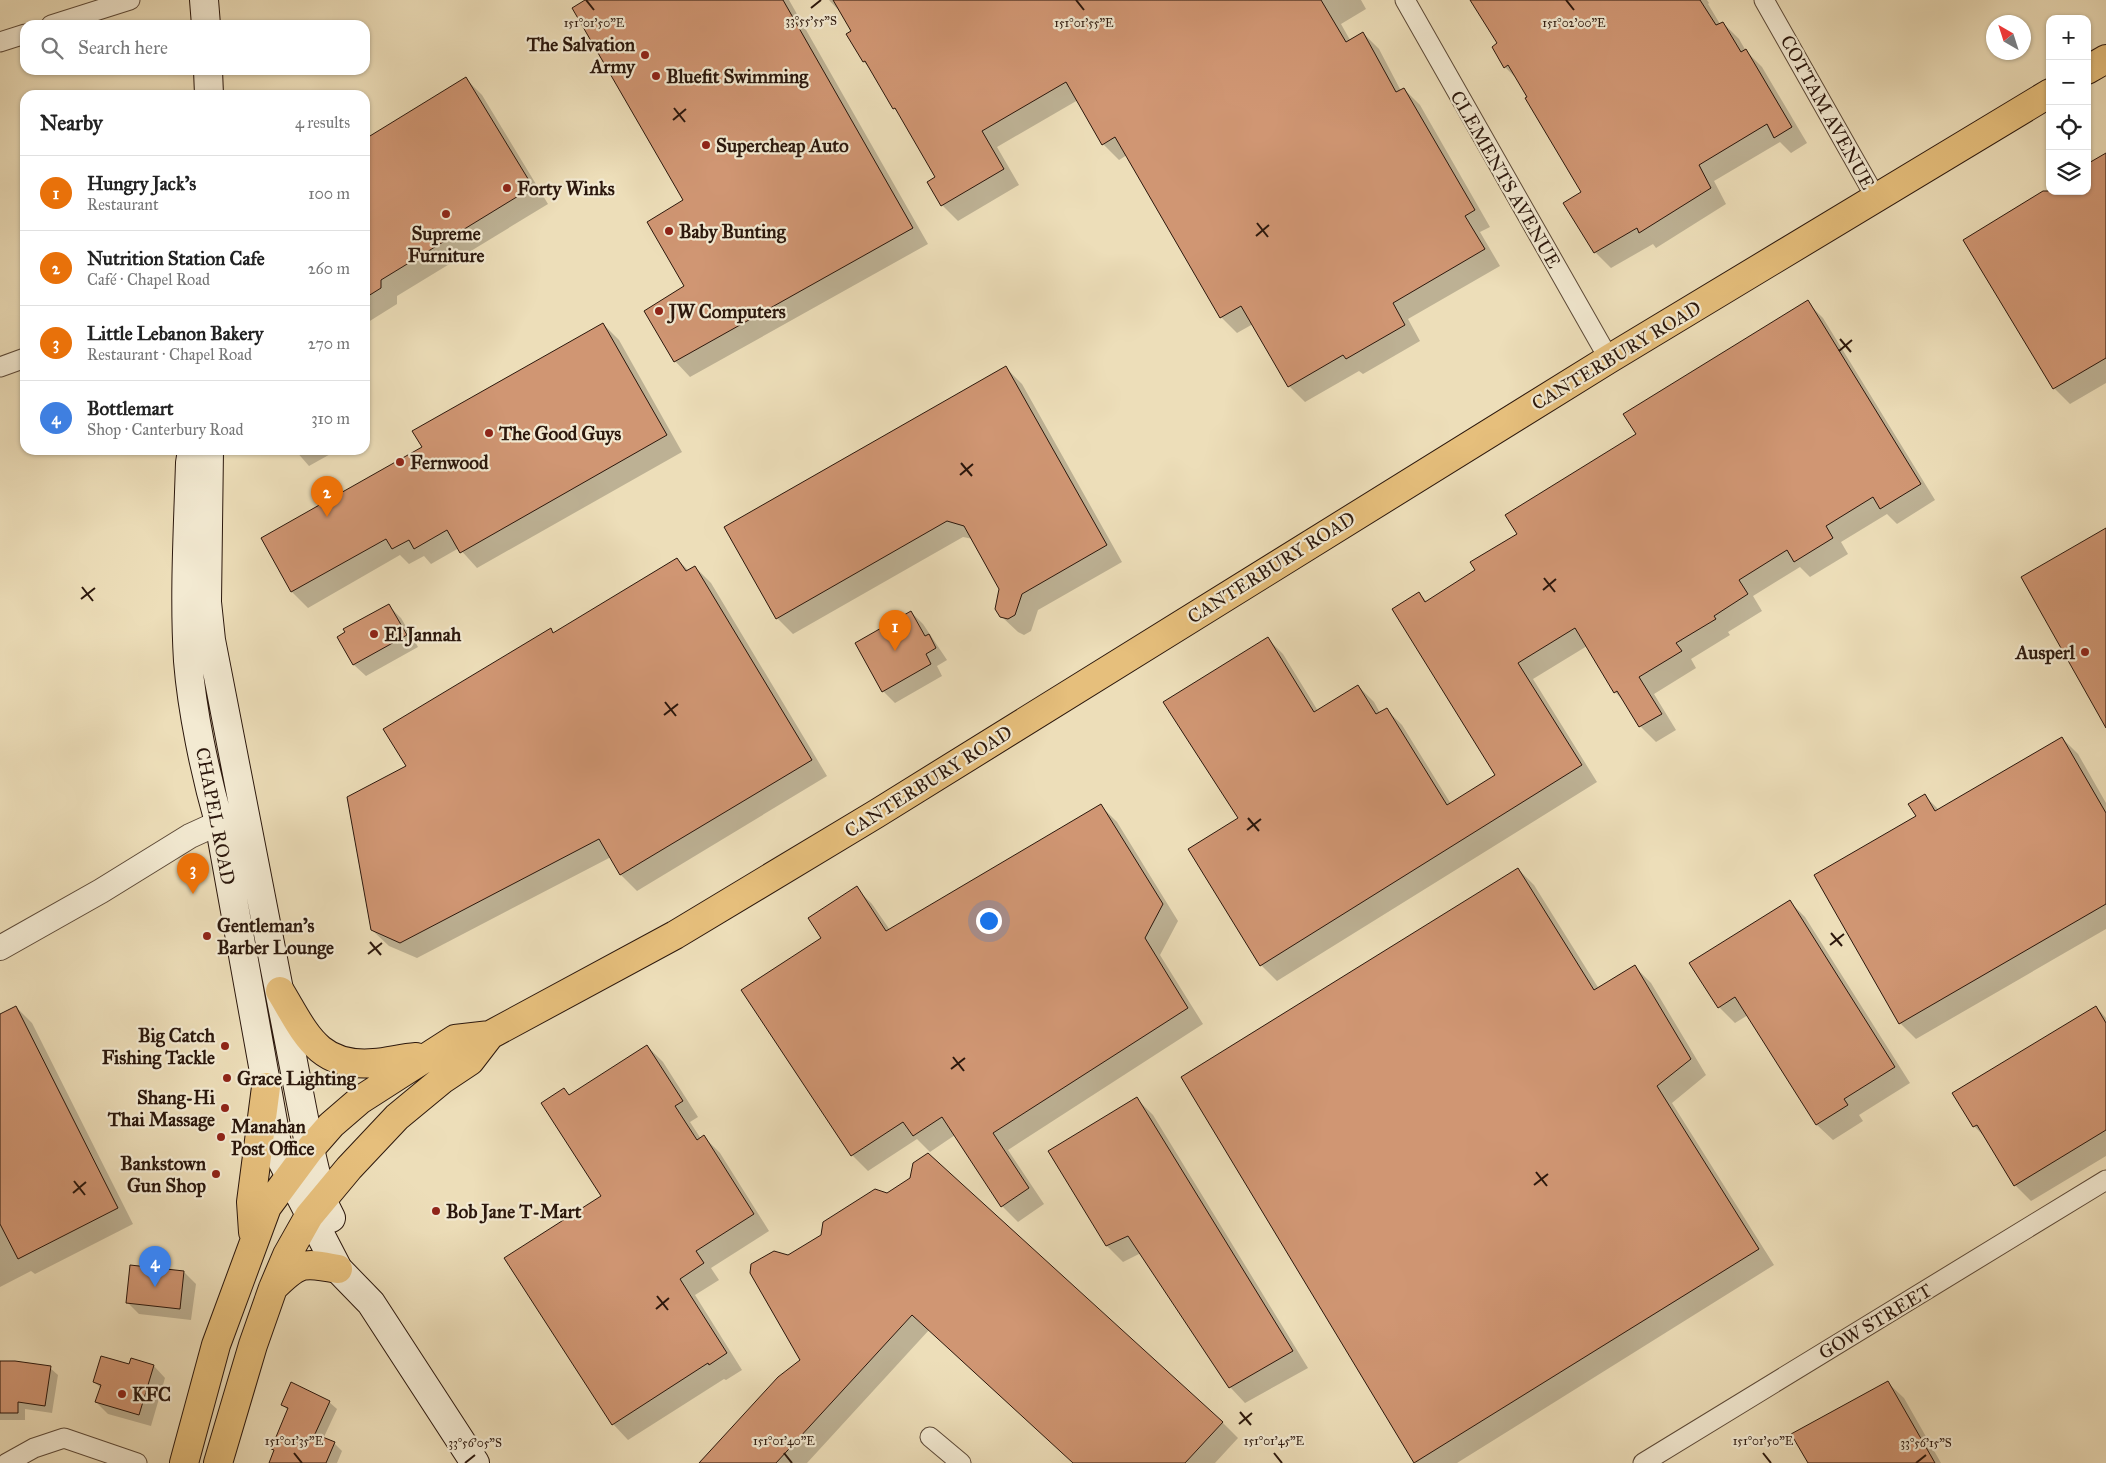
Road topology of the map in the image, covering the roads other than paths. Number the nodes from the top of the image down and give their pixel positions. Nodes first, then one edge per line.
1 (130, 0) edge
2 (204, 0) edge
3 (1404, 0) edge
4 (1764, 0) edge
5 (67, 20) edge
6 (206, 20) edge
7 (20, 36) edge
8 (0, 42) edge
9 (2106, 59) edge
10 (2091, 68) edge
11 (208, 75) edge
12 (209, 90) edge
13 (2046, 95) edge
14 (1876, 198) junction
15 (1608, 359) junction
16 (20, 360) edge
17 (0, 367) edge
18 (191, 455) edge
19 (209, 455) edge
20 (244, 812) junction
21 (218, 822) junction
22 (0, 948) edge
23 (280, 991) junction
24 (490, 1035) junction
25 (428, 1056) junction
26 (266, 1087) junction
27 (310, 1149) junction
28 (290, 1177) junction
29 (2106, 1180) edge
30 (316, 1208) junction
31 (254, 1242) junction
32 (338, 1269) junction
33 (273, 1288) junction
34 (371, 1303) junction
35 (930, 1437) dead end
36 (7, 1463) edge
37 (137, 1463) edge
38 (184, 1463) edge
39 (218, 1463) edge
40 (475, 1463) edge
41 (961, 1463) edge
42 (1643, 1463) edge

1 - 5 street
2 - 6 main road
3 - 15 street, CLEMENTS AVENUE
4 - 14 street, COTTAM AVENUE
7 - 8 street
9 - 10 highway
11 - 12 main road
13 - 14 highway, CANTERBURY ROAD
14 - 15 highway, CANTERBURY ROAD
15 - 24 highway, CANTERBURY ROAD
16 - 17 street
18 - 21 main road, CHAPEL ROAD
19 - 20 main road, CHAPEL ROAD
20 - 21 street
20 - 23 main road, CHAPEL ROAD
21 - 22 street
21 - 26 main road, CHAPEL ROAD
23 - 25 highway
23 - 27 main road, CHAPEL ROAD
24 - 25 highway, CANTERBURY ROAD
24 - 30 highway, CANTERBURY ROAD
25 - 27 highway, CANTERBURY ROAD
26 - 28 main road, CHAPEL ROAD
26 - 31 highway
27 - 28 highway, CANTERBURY ROAD
27 - 30 main road, CHAPEL ROAD
28 - 30 main road, CHAPEL ROAD
28 - 31 highway, CANTERBURY ROAD
29 - 42 street, GOW STREET
30 - 32 main road
30 - 33 highway, CANTERBURY ROAD
30 - 34 main road
31 - 38 highway, CANTERBURY ROAD
32 - 33 highway
32 - 34 main road
33 - 39 highway, CANTERBURY ROAD
34 - 40 main road
35 - 41 street
36 - 37 street

